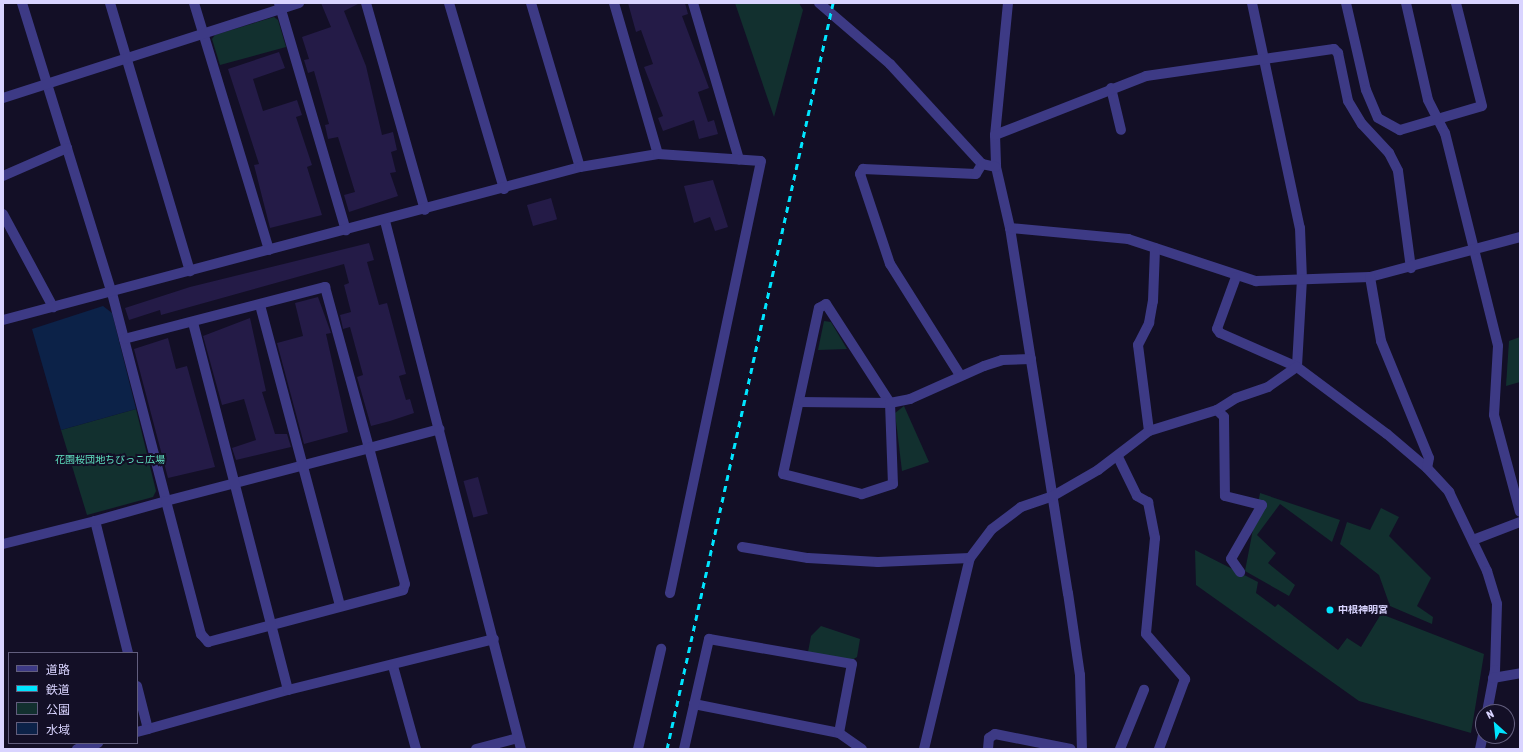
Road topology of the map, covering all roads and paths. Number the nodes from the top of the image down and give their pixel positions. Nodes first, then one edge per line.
1 (22, 3) edge
2 (110, 3) edge
3 (194, 3) edge
4 (299, 3) edge
5 (366, 3) edge
6 (449, 3) edge
7 (531, 3) edge
8 (614, 3) edge
9 (693, 3) edge
10 (819, 3) edge
11 (1008, 3) edge
12 (1252, 3) edge
13 (1346, 3) edge
14 (1406, 3) edge
15 (1456, 3) edge
16 (280, 6) edge
17 (204, 34) junction
18 (126, 58) junction
19 (1265, 59) junction
20 (48, 85) junction
21 (1111, 88) junction
22 (3, 98) edge
23 (1437, 118) junction
24 (1121, 130) dead end
25 (995, 135) junction
26 (67, 148) junction
27 (658, 154) junction
28 (739, 159) junction
29 (982, 164) junction
30 (580, 167) junction
31 (996, 167) junction
32 (3, 176) edge
33 (504, 189) junction
34 (425, 210) junction
35 (3, 214) edge
36 (385, 221) junction
37 (1010, 228) junction
38 (346, 230) junction
39 (1520, 237) edge
40 (1155, 248) junction
41 (269, 250) junction
42 (1474, 250) junction
43 (1411, 268) junction
44 (190, 271) junction
45 (1236, 277) junction
46 (1370, 277) junction
47 (1302, 279) junction
48 (112, 293) junction
49 (260, 305) junction
50 (53, 307) junction
51 (3, 320) edge
52 (192, 323) junction
53 (124, 339) junction
54 (1031, 359) junction
55 (1297, 367) junction
56 (960, 374) junction
57 (799, 402) junction
58 (890, 403) junction
59 (1217, 410) junction
60 (440, 429) junction
61 (1149, 431) junction
62 (369, 448) junction
63 (1118, 456) junction
64 (300, 465) junction
65 (1427, 468) junction
66 (234, 484) junction
67 (1053, 496) junction
68 (166, 501) junction
69 (1520, 512) edge
70 (95, 521) junction
71 (1520, 522) edge
72 (1472, 540) junction
73 (3, 544) edge
74 (742, 547) dead end
75 (970, 558) junction
76 (1240, 572) dead end
77 (670, 593) dead end
78 (340, 606) junction
79 (270, 625) junction
80 (494, 639) junction
81 (662, 649) dead end
82 (128, 652) edge
83 (393, 666) junction
84 (1520, 673) edge
85 (1493, 678) junction
86 (138, 690) edge
87 (288, 690) junction
88 (1144, 690) dead end
89 (694, 704) junction
90 (1488, 704) edge
91 (148, 729) junction
92 (138, 732) edge
93 (839, 734) junction
94 (518, 738) junction
95 (94, 744) edge
96 (77, 749) edge
97 (416, 749) edge
98 (476, 749) edge
99 (521, 749) edge
100 (638, 749) edge
101 (684, 749) edge
102 (862, 749) edge
103 (924, 749) edge
104 (988, 749) edge
105 (1071, 749) edge
106 (1082, 749) edge
107 (1120, 749) edge
108 (1158, 749) edge

1 - 20 street
2 - 18 street
3 - 17 street
4 - 16 street
5 - 34 street
6 - 33 street
7 - 30 street
8 - 27 street
9 - 28 street
10 - 29 street
11 - 25 street
12 - 19 street
13 - 23 street
14 - 23 street
15 - 23 street
16 - 17 street
16 - 38 street
17 - 18 street
17 - 41 street
18 - 20 street
18 - 44 street
19 - 21 street
19 - 43 street
19 - 47 street
20 - 22 street
20 - 26 street
21 - 24 street
21 - 25 street
23 - 42 street
25 - 31 street
26 - 32 street
26 - 48 street
27 - 28 street
27 - 30 street
28 - 77 street
29 - 31 street
29 - 56 street
30 - 33 street
31 - 37 street
33 - 34 street
34 - 36 street
35 - 50 street
36 - 38 street
36 - 60 street
37 - 40 street
37 - 54 street
38 - 41 street
39 - 42 street
40 - 45 street
40 - 61 street
41 - 44 street
42 - 43 street
42 - 69 street
43 - 46 street
44 - 48 street
45 - 47 street
45 - 55 street
46 - 47 street
46 - 65 street
47 - 55 street
48 - 50 street
48 - 53 street
49 - 52 street
49 - 62 street
49 - 64 street
50 - 51 street
52 - 53 street
52 - 66 street
53 - 68 street
54 - 56 street
54 - 67 street
55 - 59 street
55 - 65 street
56 - 58 street
57 - 58 street
57 - 58 street
57 - 58 street
59 - 61 street
59 - 76 street
60 - 62 street
60 - 80 street
61 - 63 street
62 - 64 street
62 - 78 street
63 - 67 street
63 - 108 street
64 - 66 street
64 - 78 street
65 - 72 street
66 - 68 street
66 - 79 street
67 - 75 street
67 - 106 street
68 - 70 street
68 - 79 street
70 - 73 street
70 - 82 street
71 - 72 street
72 - 85 street
74 - 75 street
75 - 103 street
78 - 79 street
79 - 87 street
80 - 83 street
80 - 94 street
81 - 100 street
83 - 87 street
83 - 97 street
84 - 85 street
85 - 90 street
86 - 91 street
87 - 91 street
88 - 107 street
89 - 93 street
89 - 93 street
89 - 101 street
91 - 92 street
93 - 102 street
94 - 98 street
94 - 99 street
95 - 96 street
104 - 105 street

